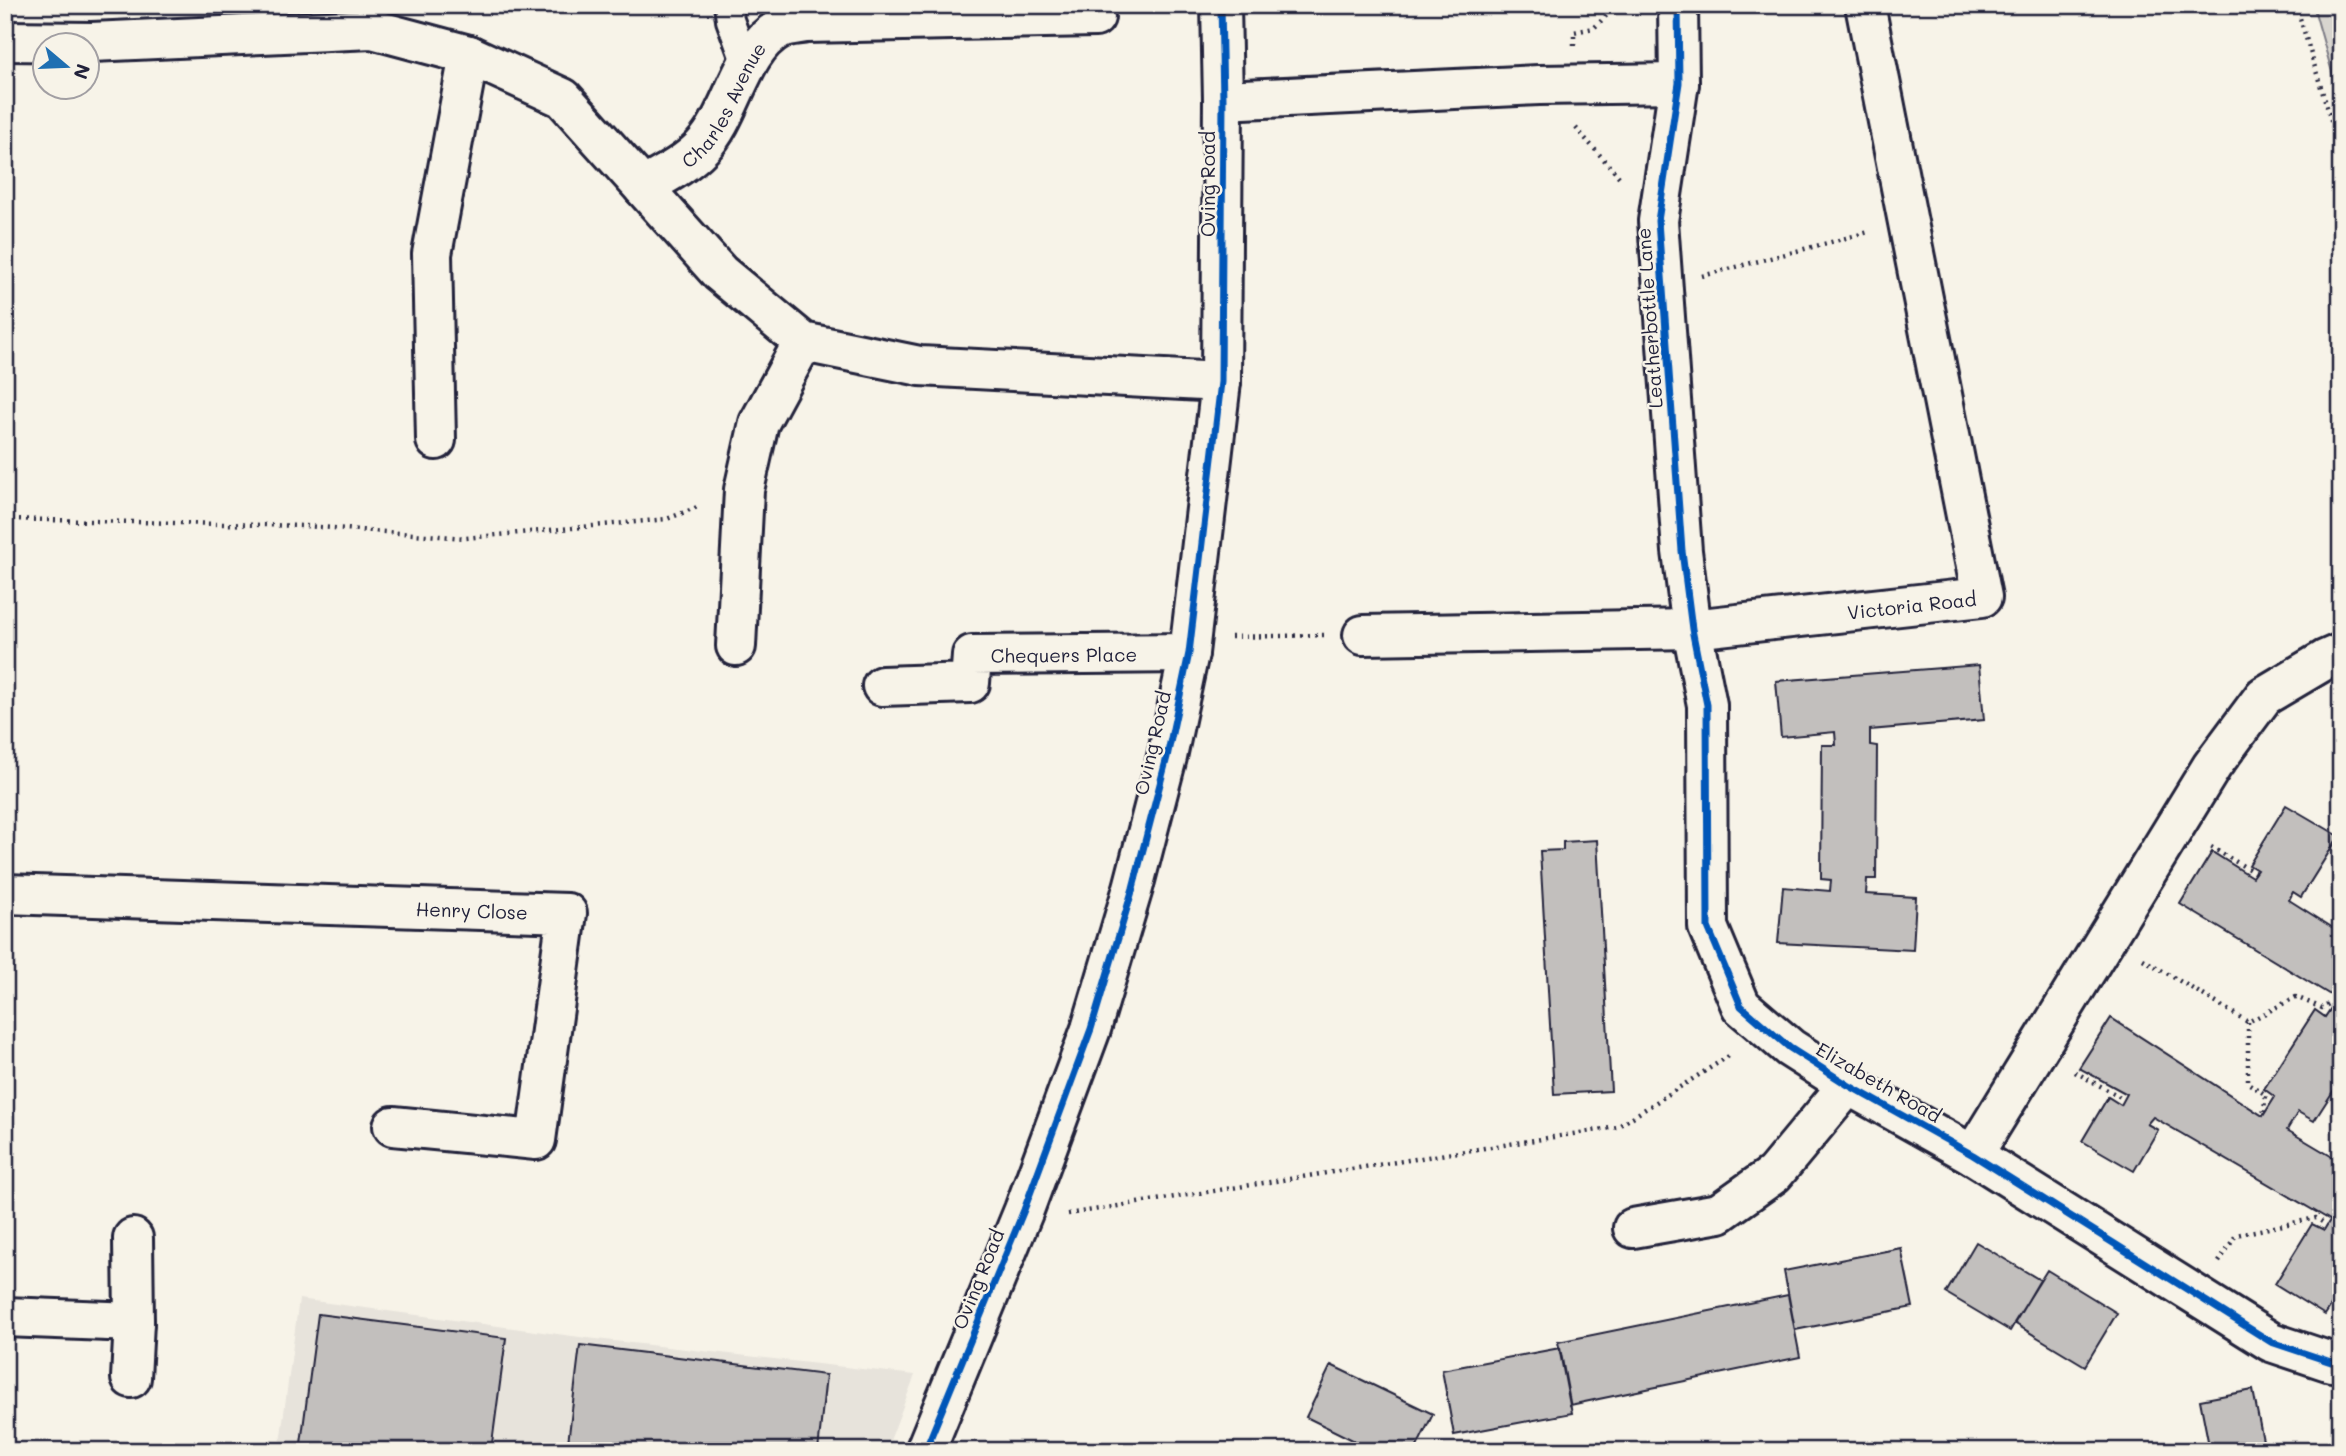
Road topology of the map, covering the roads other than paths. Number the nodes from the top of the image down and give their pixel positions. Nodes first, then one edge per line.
1 (728, 5) edge
2 (1221, 5) edge
3 (1678, 5) edge
4 (1865, 5) edge
5 (372, 17) edge
6 (1095, 18) dead end
7 (5, 41) edge
8 (469, 55) junction
9 (747, 67) junction
10 (1679, 83) junction
11 (1223, 100) junction
12 (643, 187) junction
13 (803, 342) junction
14 (1221, 383) junction
15 (436, 440) dead end
16 (1692, 629) junction
17 (1363, 635) road end
18 (1190, 645) junction
19 (736, 646) dead end
20 (2341, 653) edge
21 (882, 687) dead end
22 (5, 894) edge
23 (1848, 1085) junction
24 (393, 1126) dead end
25 (1973, 1156) junction
26 (1633, 1228) dead end
27 (134, 1238) dead end
28 (5, 1317) edge
29 (134, 1322) junction
30 (2341, 1360) edge
31 (131, 1378) dead end
32 (925, 1451) edge

1 - 9 lane
2 - 11 street, Oving Road
3 - 10 street, Leatherbottle Lane
4 - 16 street, Victoria Road
5 - 7 street
5 - 8 street
6 - 9 street, Charles Avenue
8 - 12 street
8 - 15 street
9 - 12 street, Charles Avenue
10 - 11 street
10 - 16 street, Leatherbottle Lane
11 - 14 street, Oving Road
12 - 13 street
13 - 14 street
13 - 19 street
14 - 18 street, Oving Road
16 - 17 street, Victoria Road
16 - 23 street, Elizabeth Road
18 - 21 street, Chequers Place
18 - 32 street, Oving Road
20 - 25 street
22 - 24 street, Henry Close
23 - 25 street, Elizabeth Road
23 - 26 street, Elizabeth Road
25 - 30 street, Elizabeth Road
27 - 29 street
28 - 29 street
29 - 31 street

